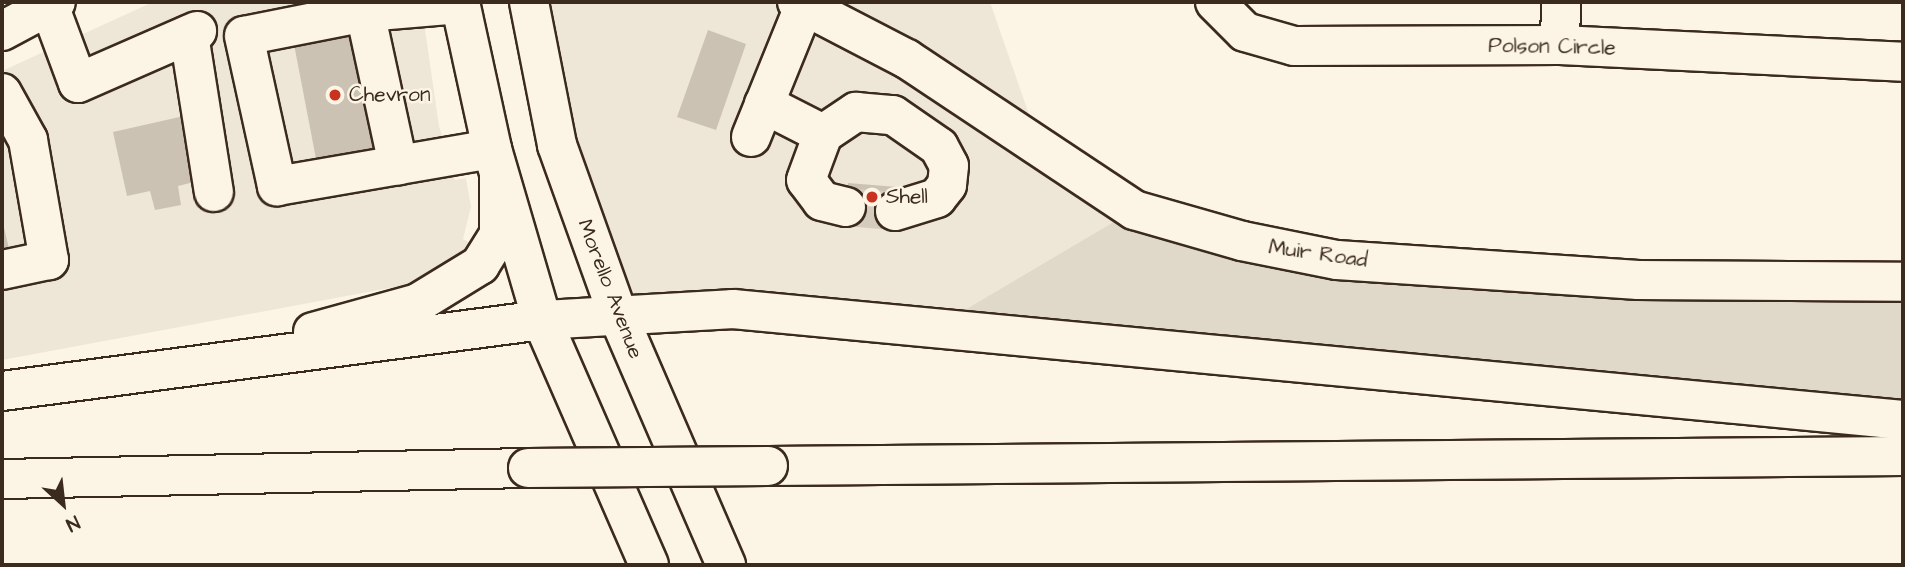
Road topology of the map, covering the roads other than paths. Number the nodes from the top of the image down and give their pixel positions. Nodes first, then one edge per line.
1 (529, 2) edge
2 (1215, 2) edge
3 (1561, 2) edge
4 (460, 3) edge
5 (801, 3) edge
6 (52, 4) edge
7 (365, 12) junction
8 (192, 23) edge
9 (2, 31) edge
10 (244, 36) junction
11 (1560, 46) junction
12 (1903, 62) edge
13 (2, 93) edge
14 (824, 134) junction
15 (496, 163) junction
16 (398, 165) junction
17 (214, 192) dead end
18 (846, 206) tunnel mouth
19 (895, 211) tunnel mouth
20 (2, 270) edge
21 (1903, 282) edge
22 (617, 313) junction
23 (542, 320) junction
24 (261, 356) junction
25 (2, 391) edge
26 (1903, 420) edge
27 (1903, 456) edge
28 (2, 479) edge
29 (649, 565) edge
30 (726, 565) edge

1 - 22 main road, Morello Avenue
2 - 11 main road, Polson Circle
3 - 11 main road
4 - 7 main road
4 - 15 main road
5 - 14 main road
5 - 21 main road, Muir Road
6 - 8 main road
6 - 9 main road
7 - 10 main road
7 - 16 main road
8 - 10 main road
8 - 17 main road
10 - 16 main road
11 - 12 main road, Polson Circle
13 - 20 main road
14 - 18 main road
14 - 19 main road
15 - 16 main road
15 - 23 main road
15 - 24 main road
22 - 23 main road
22 - 26 main road
22 - 30 main road, Morello Avenue
23 - 24 main road
23 - 29 main road
24 - 25 main road
27 - 28 main road, bridge

